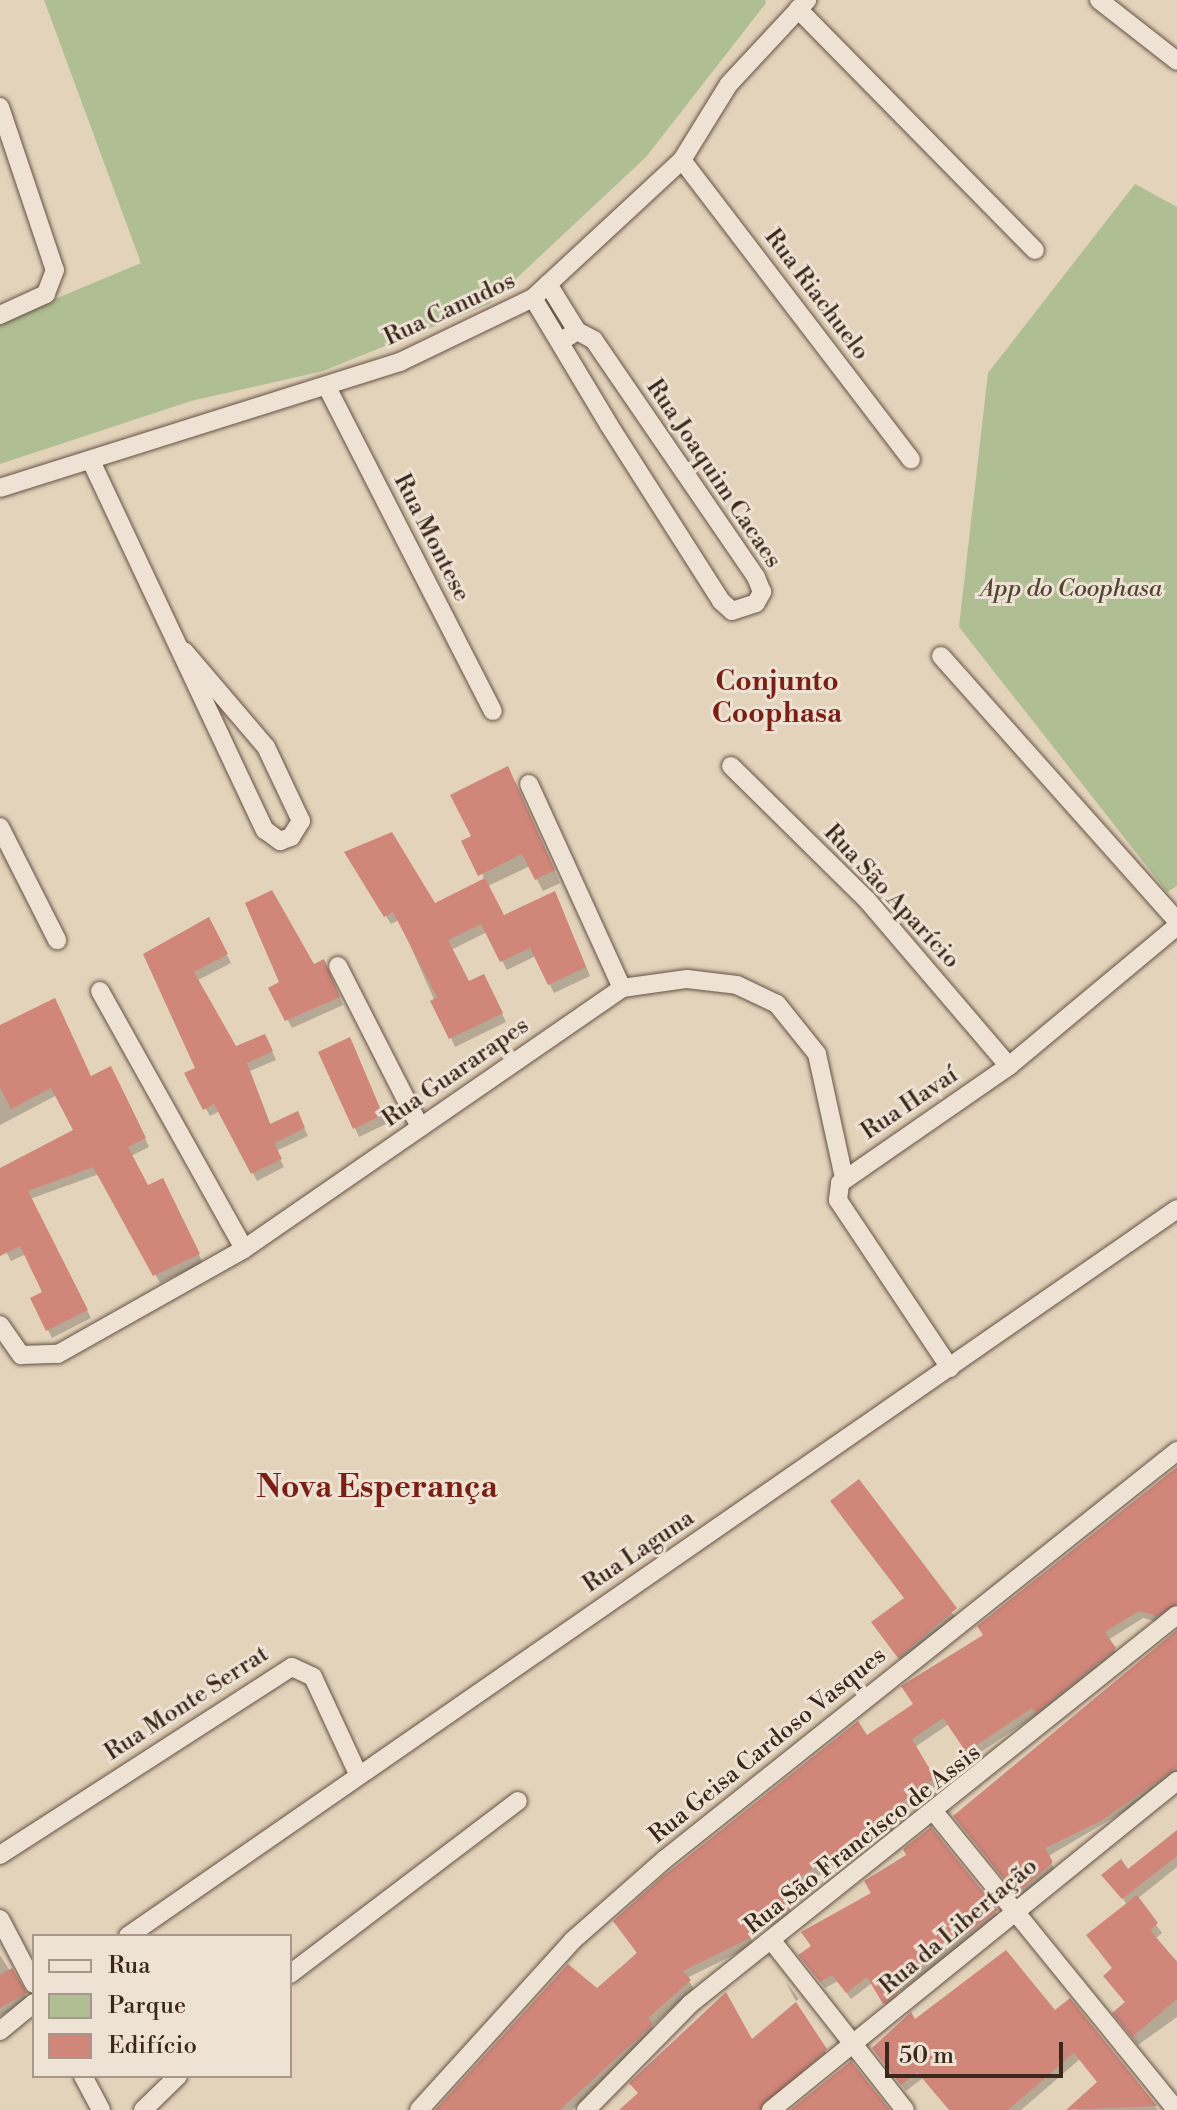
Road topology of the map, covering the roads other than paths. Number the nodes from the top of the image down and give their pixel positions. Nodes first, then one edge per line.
1 (1099, 0) edge
2 (802, 4) edge
3 (1177, 61) edge
4 (0, 107) edge
5 (682, 160) junction
6 (1035, 250) dead end
7 (548, 284) junction
8 (533, 298) junction
9 (0, 315) edge
10 (577, 331) junction
11 (560, 342) junction
12 (327, 387) junction
13 (911, 460) dead end
14 (91, 461) junction
15 (0, 488) edge
16 (184, 651) junction
17 (941, 656) dead end
18 (493, 711) dead end
19 (731, 766) dead end
20 (529, 784) dead end
21 (0, 827) edge
22 (1177, 924) edge
23 (57, 940) dead end
24 (338, 966) dead end
25 (622, 988) junction
26 (100, 991) dead end
27 (1009, 1066) junction
28 (420, 1127) junction
29 (844, 1178) junction
30 (1177, 1209) edge
31 (244, 1249) junction
32 (0, 1325) edge
33 (950, 1368) junction
34 (1177, 1451) edge
35 (1177, 1615) edge
36 (358, 1774) junction
37 (1177, 1781) edge
38 (518, 1801) dead end
39 (935, 1813) junction
40 (0, 1855) edge
41 (1014, 1911) junction
42 (0, 1919) edge
43 (131, 1934) edge
44 (772, 1941) junction
45 (292, 1972) edge
46 (32, 1980) edge
47 (32, 2005) edge
48 (0, 2031) edge
49 (855, 2044) junction
50 (84, 2078) edge
51 (176, 2078) edge
52 (101, 2110) edge
53 (143, 2110) edge
54 (419, 2110) edge
55 (586, 2110) edge
56 (771, 2110) edge
57 (905, 2110) edge
58 (1176, 2110) edge

1 - 3 street
2 - 5 street, Rua Canudos
2 - 6 street
4 - 9 street
5 - 7 street, Rua Canudos
5 - 13 street, Rua Riachuelo
7 - 8 street, Rua Canudos
7 - 10 street, Rua Joaquim Cacaes
8 - 11 street, Rua Joaquim Cacaes
8 - 12 street, Rua Canudos
10 - 11 street
10 - 11 street, Rua Joaquim Cacaes
12 - 14 street, Rua Canudos
12 - 18 street, Rua Montese
14 - 15 street, Rua Canudos
14 - 16 street
16 - 16 street
17 - 22 street
19 - 27 street, Rua São Aparício
20 - 25 street
21 - 23 street
22 - 27 street, Rua Havaí
24 - 28 street
25 - 28 street, Rua Guararapes
25 - 29 street, Rua Guararapes
26 - 31 street
27 - 29 street, Rua Havaí
28 - 31 street, Rua Guararapes
29 - 33 street
30 - 33 street, Rua Laguna
31 - 32 street, Rua Guararapes
33 - 36 street, Rua Laguna
34 - 54 street, Rua Geisa Cardoso Vasques
35 - 39 street, Rua São Francisco de Assis
36 - 40 street, Rua Monte Serrat
36 - 43 street, Rua Laguna
37 - 41 street, Rua da Libertação
38 - 45 street
39 - 41 street
39 - 44 street, Rua São Francisco de Assis
41 - 49 street, Rua da Libertação
41 - 58 street
42 - 46 street
44 - 49 street
44 - 55 street, Rua São Francisco de Assis
47 - 48 street
49 - 56 street, Rua da Libertação
49 - 57 street
50 - 52 street
51 - 53 street

